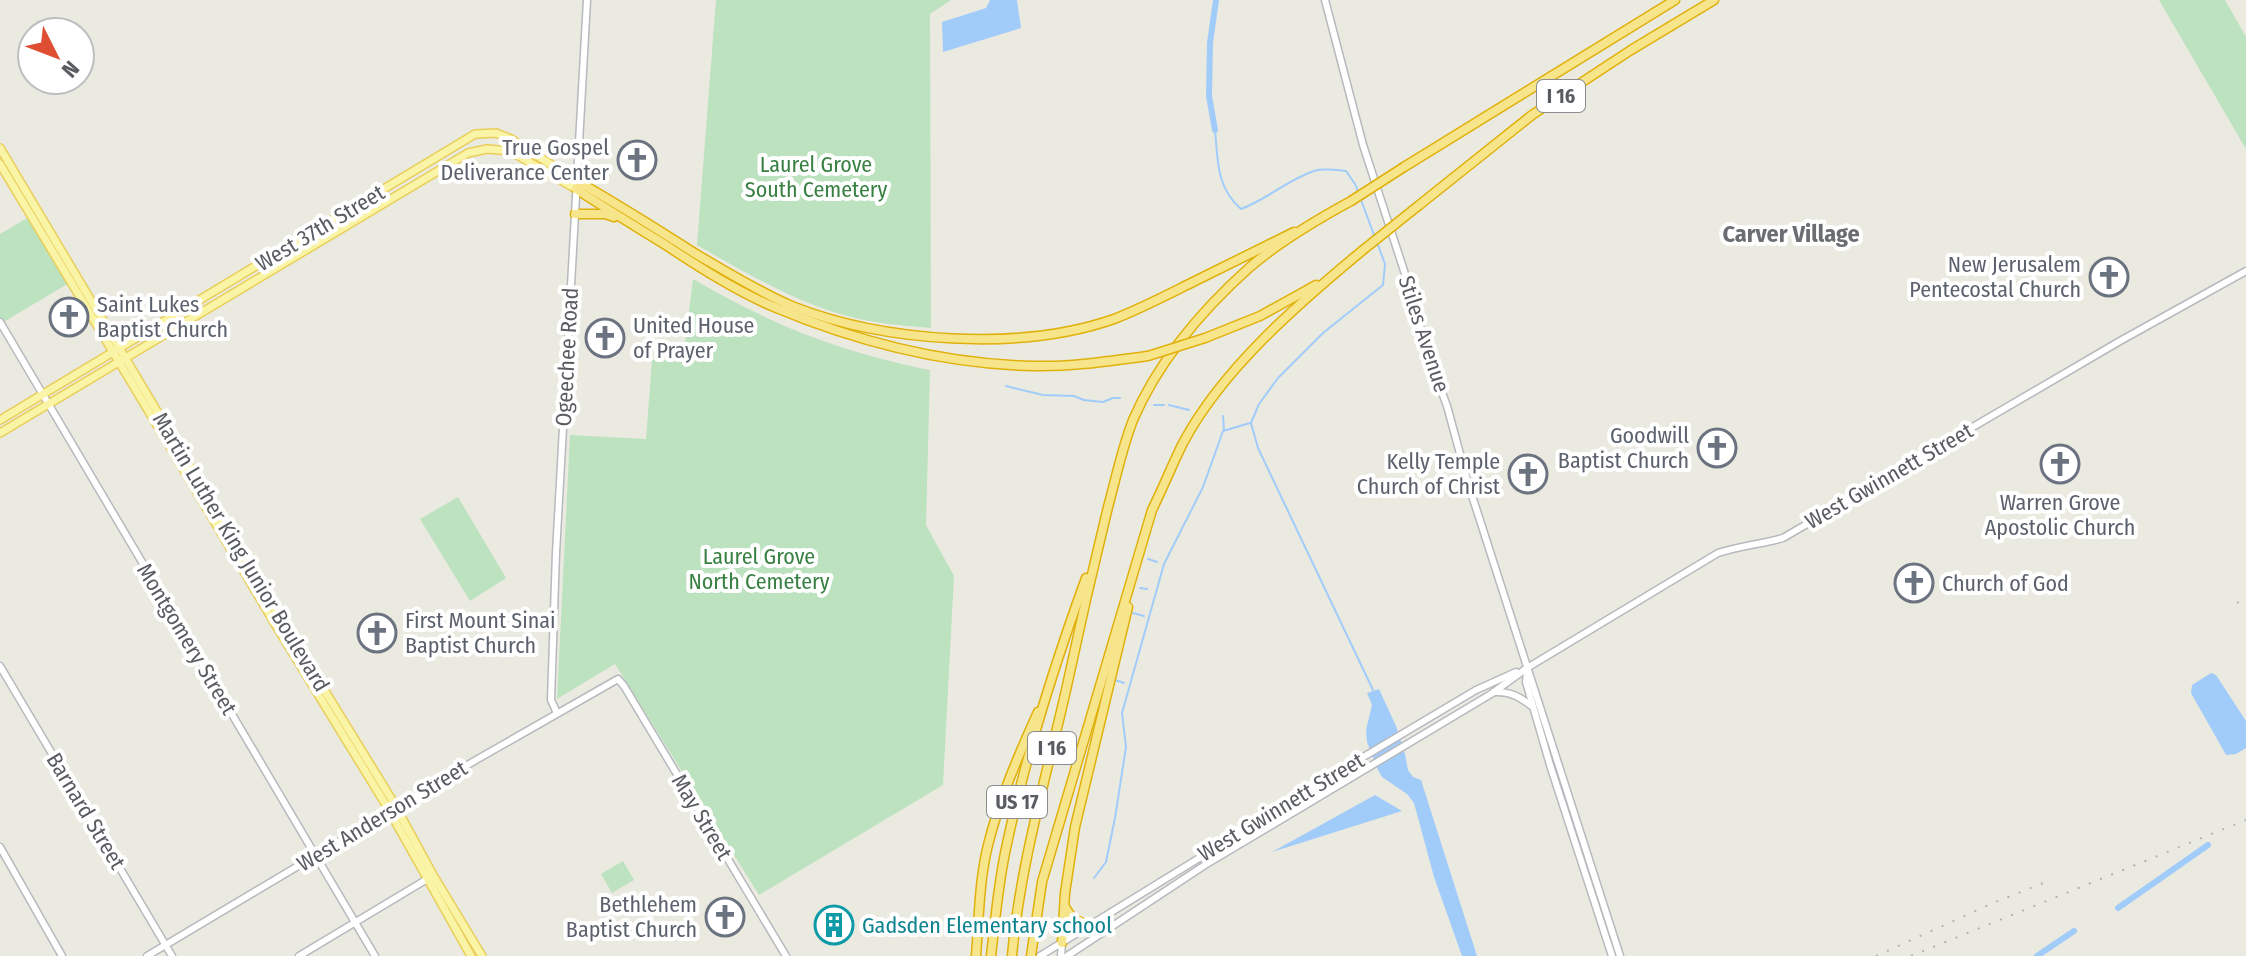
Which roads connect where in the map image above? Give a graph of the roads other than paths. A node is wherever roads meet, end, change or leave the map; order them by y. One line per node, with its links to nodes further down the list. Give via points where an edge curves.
1 (587, 0): 7 (main road, Ogeechee Road)
2 (1325, 0): 23 (main road, Stiles Avenue, via 1363,145)
3 (1675, 0): 9 (highway, I 16, bridge)
4 (1714, 0): 12 (highway, I 16, bridge, via 1532,115)
5 (0, 148): 14 (main road, Martin Luther King Junior Boulevard)
6 (0, 164): 14 (main road, Martin Luther King Junior Boulevard)
7 (577, 185): 8 (main road, Ogeechee Road); 9 (highway, via 790,305 838,321 964,338 1049,334 1113,319); 10 (highway); 14 (main road, West 37th Street, via 511,139 475,134); 15 (main road, West 37th Street, via 510,151 468,153)
8 (575, 214): 10 (highway); 28 (main road, Ogeechee Road, via 552,657 551,700)
9 (1319, 219): 20 (highway, I 16, via 1252,266 1178,344 1133,420)
10 (626, 220): 12 (highway, bridge, via 773,307 917,353 977,362 1034,366 1148,356 1260,316)
11 (2246, 271): 23 (main road, West Gwinnett Street, via 1783,538 1718,553)
12 (1331, 277): 21 (highway, I 16, via 1248,356 1205,409 1152,510)
13 (0, 322): 16 (main road, Montgomery Street)
14 (115, 350): 15 (main road, Martin Luther King Junior Boulevard); 16 (main road, West 37th Street)
15 (122, 361): 17 (main road, West 37th Street); 29 (main road, Martin Luther King Junior Boulevard)
16 (42, 395): 17 (main road, Montgomery Street); 18 (main road, West 37th Street)
17 (48, 404): 19 (main road, West 37th Street); 31 (main road, Montgomery Street)
18 (0, 420)
19 (0, 433)
20 (1098, 546): 25 (highway, US 17); 38 (highway, I 16, via 1025,862)
21 (1131, 581): 33 (highway, via 1075,827); 49 (highway, I 16, via 1042,882)
22 (0, 666): 37 (main road, Barnard Street)
23 (1527, 668): 26 (main road, West Gwinnett Street); 27 (main road, Stiles Avenue); 35 (main road, West Gwinnett Street, via 1490,682); 53 (main road, Stiles Avenue)
24 (618, 679): 28 (main road, West Anderson Street); 46 (main road, May Street)
25 (1052, 682): 47 (highway, via 988,846); 48 (highway, US 17, via 1011,829)
26 (1494, 692): 27 (main road, via 1519,696); 51 (main road, West Gwinnett Street)
27 (1533, 707): 52 (main road, Stiles Avenue)
28 (557, 713): 29 (main road, West Anderson Street)
29 (392, 810): 31 (main road, West Anderson Street); 32 (main road, Martin Luther King Junior Boulevard)
30 (0, 847): 39 (main road)
31 (315, 856): 34 (main road, Montgomery Street); 37 (main road, West Anderson Street)
32 (430, 877): 34 (main road); 44 (main road, Martin Luther King Junior Boulevard); 45 (main road, Martin Luther King Junior Boulevard)
33 (1064, 906): 35 (highway, via 1072,918); 36 (highway)
34 (356, 922): 42 (main road); 43 (main road, Montgomery Street)
35 (1088, 926): 36 (main road, West Gwinnett Street)
36 (1062, 943): 50 (main road, West Gwinnett Street); 51 (main road)
37 (165, 945): 40 (main road, West Anderson Street); 41 (main road, Barnard Street)
38 (1012, 953)
39 (62, 956)
40 (147, 956)
41 (172, 956)
42 (299, 956)
43 (375, 956)
44 (471, 956)
45 (482, 956)
46 (786, 956)
47 (976, 956)
48 (991, 956)
49 (1031, 956)
50 (1040, 956)
51 (1064, 956)
52 (1612, 956)
53 (1620, 956)

